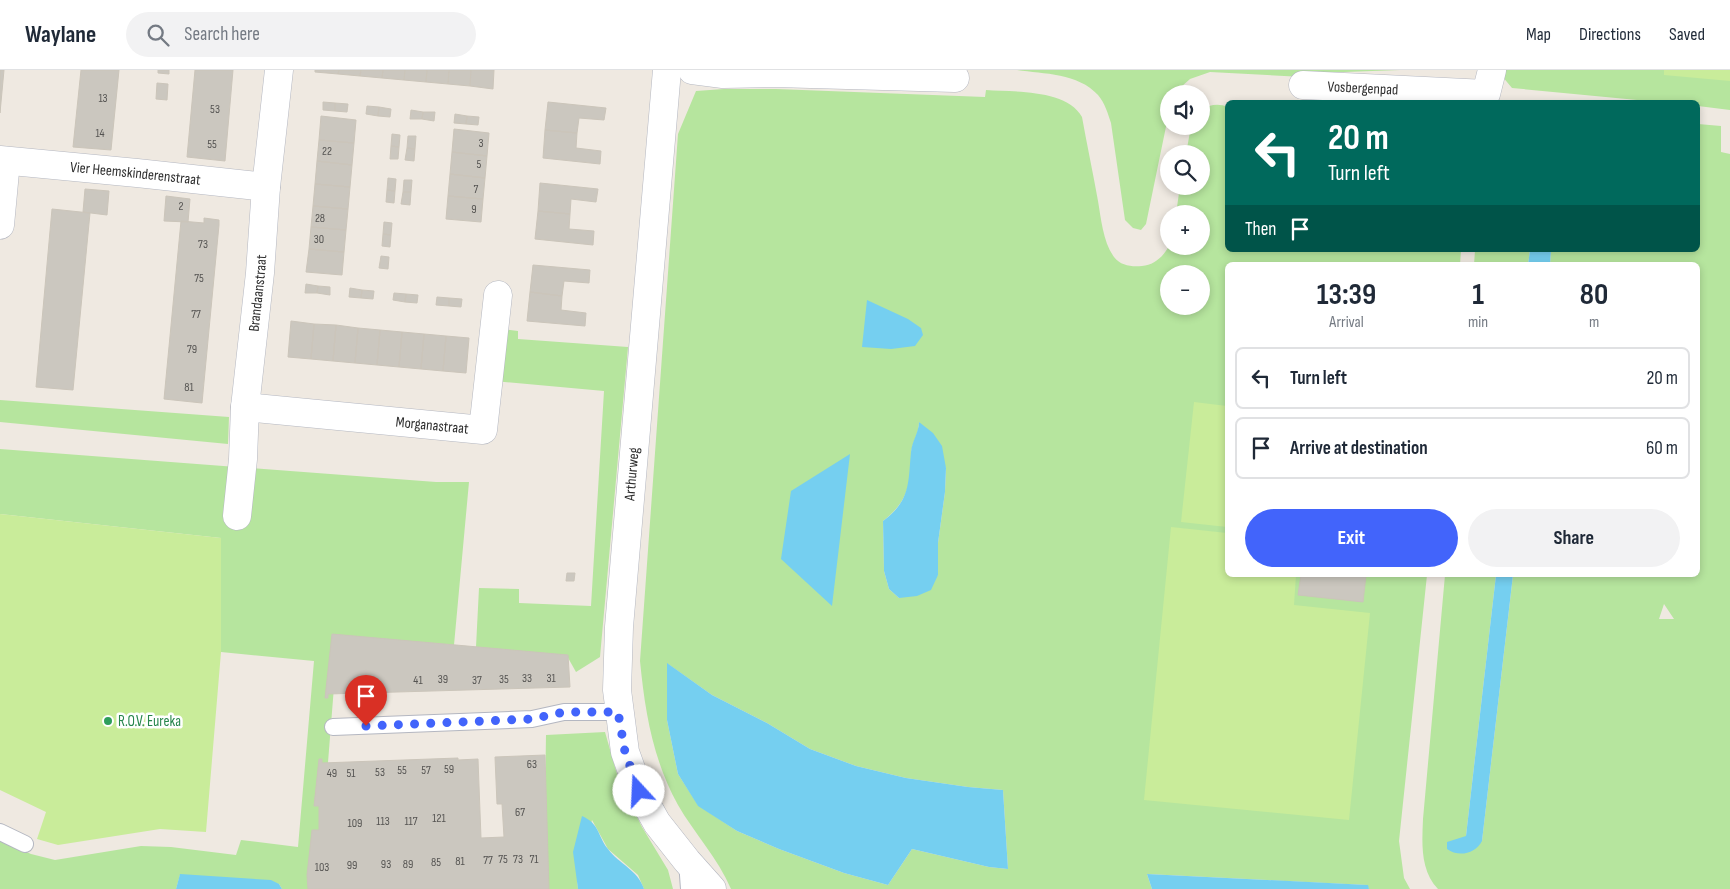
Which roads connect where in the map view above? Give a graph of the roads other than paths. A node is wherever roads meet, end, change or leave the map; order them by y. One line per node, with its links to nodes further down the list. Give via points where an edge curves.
1 (278, 70): 8 (street, Brandaanstraat)
2 (667, 70): 13 (street, Arthurweg, via 620,627)
3 (692, 70): 5 (street, via 723,74)
4 (1492, 70): 6 (street, Vosbergenpad, via 1486,94)
5 (961, 74)
6 (1303, 85)
7 (3, 161): 8 (street, Vier Heemskinderenstraat); 9 (street, Vier Heemskinderenstraat)
8 (266, 187): 11 (street, Brandaanstraat)
9 (0, 225)
10 (498, 295): 11 (street, Morganastraat, via 483,430)
11 (246, 407): 12 (street, Brandaanstraat)
12 (237, 516)
13 (618, 712): 14 (lane, via 564,712 532,719); 17 (street, Arthurweg, via 625,752 639,791)
14 (333, 727)
15 (0, 832): 16 (lane)
16 (25, 844)
17 (687, 861): 18 (lane); 19 (street, Arthurweg)
18 (688, 889)
19 (712, 889)

